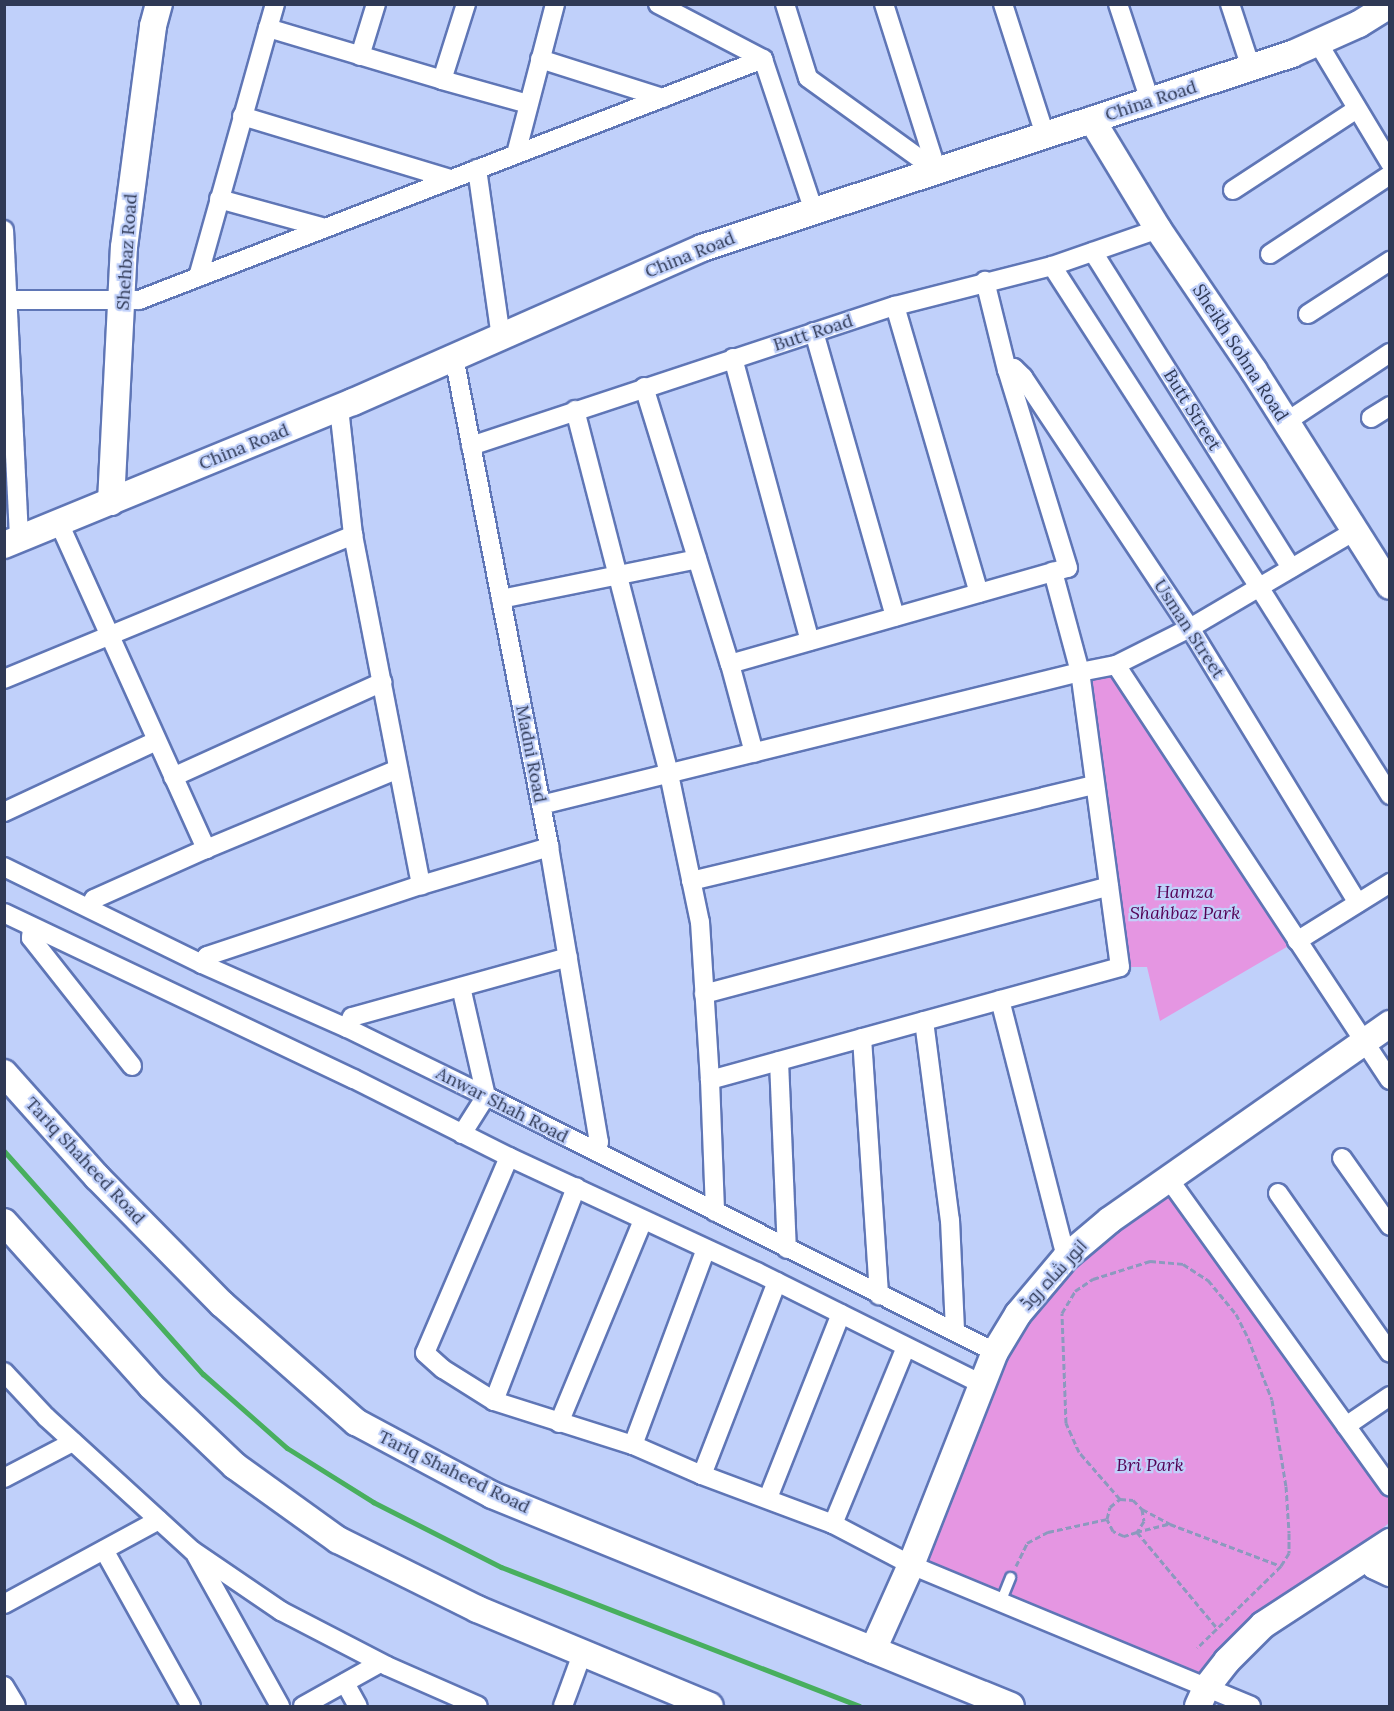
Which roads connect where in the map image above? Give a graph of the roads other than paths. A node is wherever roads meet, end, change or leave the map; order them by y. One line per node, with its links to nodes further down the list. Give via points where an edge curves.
1 (159, 4): 47 (main road, Shehbaz Road, via 124,248)
2 (275, 4): 13 (street)
3 (376, 4): 15 (street)
4 (466, 4): 19 (street)
5 (555, 4): 16 (street)
6 (785, 4): 31 (street, via 808,78)
7 (884, 4): 31 (street)
8 (1003, 4): 27 (street)
9 (1118, 4): 21 (street)
10 (1230, 4): 18 (street)
11 (1389, 5): 14 (main road, China Road)
12 (666, 6): 17 (street)
13 (268, 27): 15 (street); 24 (street)
14 (1318, 43): 18 (main road, China Road); 23 (street)
15 (360, 56): 19 (street)
16 (540, 59): 20 (street); 22 (street)
17 (762, 60): 20 (street); 36 (street)
18 (1251, 68): 21 (main road, China Road)
19 (442, 80): 22 (street)
20 (663, 98): 28 (street)
21 (1150, 101): 25 (main road, China Road)
22 (528, 104): 28 (street)
23 (1357, 109): 26 (street); 34 (street)
24 (242, 116): 33 (street); 35 (street)
25 (1092, 120): 27 (main road, China Road); 38 (main road, Sheikh Sohna Road)
26 (1382, 133): 29 (street)
27 (1045, 135): 31 (main road, China Road)
28 (516, 154): 30 (street)
29 (1389, 163)
30 (477, 169): 33 (street); 51 (street)
31 (937, 171): 36 (main road, China Road)
32 (1389, 175): 41 (street)
33 (451, 179): 37 (street)
34 (1233, 190)
35 (219, 199): 37 (street); 44 (street)
36 (814, 211): 51 (main road, China Road, via 702,248)
37 (325, 228): 44 (street)
38 (1158, 229): 40 (street, Butt Road); 61 (main road, Sheikh Sohna Road)
39 (4, 230): 46 (street)
40 (1093, 252): 43 (street, Butt Road); 69 (street, Butt Street)
41 (1270, 254)
42 (1389, 261): 49 (street)
43 (1052, 266): 45 (street, Butt Road); 73 (street)
44 (198, 277): 47 (street, via 139,300)
45 (985, 281): 48 (street, Butt Road); 55 (street)
46 (5, 299): 47 (street); 67 (street)
47 (123, 300): 63 (main road, Shehbaz Road)
48 (895, 306): 50 (street, Butt Road); 74 (street)
49 (1308, 314)
50 (814, 332): 54 (street, Butt Road); 76 (street)
51 (501, 337): 53 (main road, China Road)
52 (1389, 353): 61 (street)
53 (454, 357): 58 (main road, China Road); 62 (street, Madni Road)
54 (733, 358): 56 (street, Butt Road); 79 (street)
55 (1007, 370): 70 (street, via 1068,568); 77 (street, Usman Street, via 1014,368 1023,377)
56 (644, 387): 59 (street, Butt Road); 68 (street)
57 (1389, 406): 60 (street)
58 (339, 408): 63 (main road, China Road); 66 (street)
59 (575, 410): 62 (street, Butt Road); 71 (street)
60 (1371, 418)
61 (1286, 423): 65 (main road, Sheikh Sohna Road)
62 (471, 446): 75 (street, Madni Road)
63 (111, 502): 64 (main road, China Road)
64 (59, 523): 67 (main road, China Road); 78 (street)
65 (1354, 531): 69 (street); 72 (main road, Sheikh Sohna Road)
66 (353, 535): 78 (street); 84 (street)
67 (12, 542)
68 (697, 559): 71 (street); 80 (street)
69 (1291, 568): 73 (street)
70 (1053, 572): 74 (street); 82 (street)
71 (618, 575): 75 (street); 88 (street)
72 (1389, 586)
73 (1260, 587): 77 (street); 91 (street)
74 (979, 593): 76 (street)
75 (501, 599): 92 (street, Madni Road)
76 (895, 617): 79 (street)
77 (1190, 628): 81 (street); 101 (street, Usman Street)
78 (108, 636): 83 (street); 85 (street)
79 (810, 641): 80 (street)
80 (730, 664): 86 (street)
81 (1116, 665): 82 (street); 105 (street)
82 (1080, 672): 86 (street); 90 (street)
83 (4, 680)
84 (382, 682): 87 (street); 89 (street)
85 (156, 741): 89 (street); 93 (street)
86 (754, 753): 88 (street)
87 (398, 769): 95 (street); 99 (street)
88 (669, 774): 92 (street); 97 (street)
89 (173, 777): 95 (street)
90 (1095, 785): 97 (street); 100 (street)
91 (1389, 795)
92 (541, 805): 94 (street, Madni Road)
93 (4, 812)
94 (549, 847): 99 (street); 106 (street, Madni Road)
95 (206, 849): 102 (street, via 94,899)
96 (4, 867): 102 (street, Anwar Shah Road)
97 (691, 881): 109 (street, via 700,922)
98 (1389, 883): 101 (street)
99 (421, 885): 107 (street, via 207,956)
100 (1109, 886): 109 (street); 110 (street, via 1120,967)
101 (1358, 903): 105 (street)
102 (89, 908): 107 (street, Anwar Shah Road)
103 (4, 913): 104 (street)
104 (32, 927): 117 (street, via 31,938); 122 (street)
105 (1297, 941): 115 (street)
106 (568, 957): 108 (street); 123 (street, Madni Road, via 598,1142)
107 (202, 964): 113 (street, Anwar Shah Road)
108 (460, 987): 113 (street, via 352,1017); 121 (street)
109 (704, 994): 119 (street)
110 (1000, 1000): 111 (street); 135 (street)
111 (924, 1021): 114 (street); 139 (street, via 950,1220)
112 (1389, 1024): 115 (main road, انور شاہ روڈ)
113 (347, 1029): 121 (street, Anwar Shah Road)
114 (862, 1038): 116 (street); 137 (street)
115 (1364, 1042): 120 (street); 126 (main road, انور شاہ روڈ)
116 (779, 1061): 119 (street); 134 (street)
117 (132, 1066)
118 (4, 1073): 166 (main road, Tariq Shaheed Road, via 97,1177 222,1304 356,1422 492,1495)
119 (710, 1080): 129 (street)
120 (1389, 1080)
121 (486, 1096): 122 (street); 123 (street, Anwar Shah Road)
122 (462, 1134): 124 (street)
123 (596, 1152): 129 (street, Anwar Shah Road)
124 (508, 1157): 127 (street); 146 (street, via 425,1353)
125 (1342, 1158): 130 (street)
126 (1168, 1178): 135 (main road, انور شاہ روڈ); 148 (street)
127 (576, 1187): 131 (street); 146 (street)
128 (1278, 1193): 142 (street)
129 (715, 1212): 134 (street, Anwar Shah Road)
130 (1386, 1214)
131 (643, 1220): 133 (street); 147 (street)
132 (4, 1222): 167 (main road, via 151,1386 235,1466 338,1540 477,1609)
133 (706, 1249): 136 (street); 150 (street)
134 (787, 1249): 137 (street, Anwar Shah Road)
135 (1066, 1257): 141 (main road, انور شاہ روڈ, via 1018,1314)
136 (777, 1282): 138 (street); 151 (street)
137 (879, 1295): 139 (street, Anwar Shah Road)
138 (841, 1314): 140 (street); 154 (street)
139 (955, 1330): 141 (street, Anwar Shah Road)
140 (906, 1347): 144 (street); 156 (street)
141 (995, 1352): 144 (main road, انور شاہ روڈ)
142 (1389, 1353)
143 (4, 1372): 149 (street)
144 (984, 1385): 161 (main road, انور شاہ روڈ)
145 (1389, 1396): 148 (street)
146 (494, 1401): 147 (street)
147 (559, 1423): 150 (street)
148 (1346, 1426): 153 (street)
149 (73, 1442): 152 (street); 155 (street)
150 (633, 1445): 151 (street)
151 (702, 1475): 154 (street)
152 (4, 1478)
153 (1389, 1487)
154 (768, 1498): 156 (street)
155 (159, 1520): 158 (street); 159 (street)
156 (833, 1524): 161 (street)
157 (1389, 1542): 160 (main road)
158 (104, 1550): 165 (street); 174 (street)
159 (194, 1551): 168 (street, via 281,1611); 175 (street)
160 (1368, 1557): 162 (main road); 172 (main road, via 1263,1625 1227,1661)
161 (911, 1565): 164 (street); 166 (main road, انور شاہ روڈ)
162 (1389, 1573)
163 (1010, 1577): 164 (lane)
164 (1000, 1602): 172 (street)
165 (4, 1604)
166 (873, 1650): 182 (main road, Tariq Shaheed Road)
167 (582, 1654): 180 (street); 181 (main road)
168 (380, 1663): 169 (street); 171 (street)
169 (345, 1683): 176 (street); 177 (street)
170 (4, 1686): 173 (street)
171 (433, 1687): 178 (street); 179 (street)
172 (1202, 1697): 183 (street)
173 (16, 1707)
174 (191, 1707)
175 (280, 1707)
176 (303, 1707)
177 (358, 1707)
178 (444, 1707)
179 (477, 1707)
180 (563, 1707)
181 (710, 1707)
182 (1011, 1707)
183 (1251, 1707)

